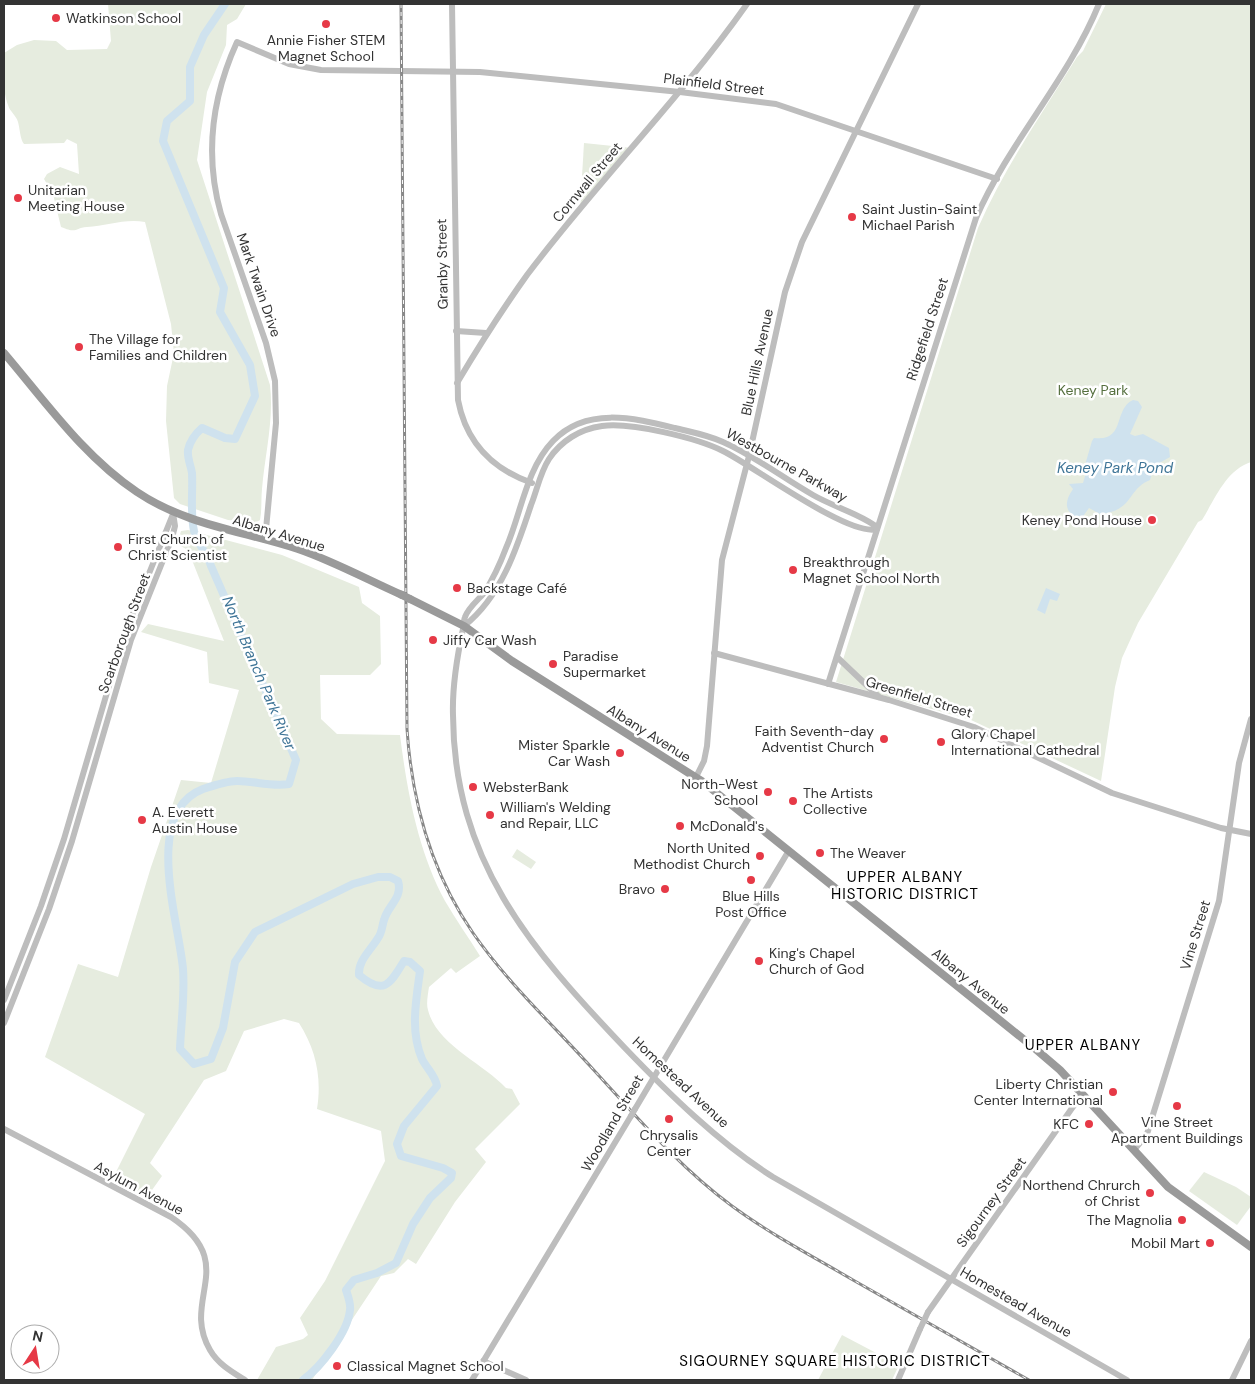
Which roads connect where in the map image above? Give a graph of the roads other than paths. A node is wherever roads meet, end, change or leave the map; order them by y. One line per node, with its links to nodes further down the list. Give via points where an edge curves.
1 (452, 4): 6 (main road, Granby Street)
2 (747, 4): 7 (main road, Cornwall Street)
3 (918, 4): 8 (main road, Blue Hills Avenue)
4 (1099, 4): 9 (main road, Ridgefield Street, via 1078,47)
5 (237, 42): 6 (main road, Plainfield Street, via 305,68 331,71); 24 (main road, Mark Twain Drive, via 214,107 212,168 221,214 266,342 275,381 276,423)
6 (453, 70): 7 (main road, Plainfield Street); 10 (main road, Granby Street)
7 (680, 92): 8 (main road, Plainfield Street, via 776,104); 11 (main road, Cornwall Street, via 534,267)
8 (856, 131): 9 (main road, Plainfield Street); 18 (main road, Blue Hills Avenue, via 802,242 791,272)
9 (997, 179): 23 (main road, Ridgefield Street, via 980,207 972,229)
10 (456, 331): 11 (main road); 13 (main road, Granby Street)
11 (486, 333): 13 (main road, Cornwall Street)
12 (4, 353): 22 (highway, Albany Avenue, via 104,466 137,492)
13 (456, 384): 20 (main road, Granby Street, via 461,416 472,441 501,468)
14 (599, 418): 15 (main road); 16 (main road, Westbourne Parkway, via 619,416); 20 (main road, Westbourne Parkway, via 570,427 557,437 537,463)
15 (600, 426): 17 (main road, Westbourne Parkway, via 621,425); 21 (main road, Westbourne Parkway, via 580,432 562,444 544,467)
16 (671, 427): 17 (main road); 18 (main road, Westbourne Parkway, via 721,440)
17 (670, 435): 19 (main road, Westbourne Parkway, via 713,447)
18 (749, 456): 19 (main road, Blue Hills Avenue); 23 (main road, Westbourne Parkway, via 826,503 872,523)
19 (747, 465): 23 (main road, Westbourne Parkway, via 838,519 867,530); 30 (main road, Blue Hills Avenue, via 722,560)
20 (530, 482): 21 (main road, Granby Street); 25 (main road, Westbourne Parkway)
21 (538, 485): 26 (main road, Westbourne Parkway)
22 (173, 513): 24 (highway, Albany Avenue); 28 (main road, Scarborough Street); 29 (main road, Scarborough Street, via 175,526 171,542)
23 (877, 529): 31 (main road, Ridgefield Street)
24 (265, 540): 27 (highway, Albany Avenue, bridge, via 312,554)
25 (505, 552): 26 (main road); 27 (main road, Westbourne Parkway, via 487,588 466,614)
26 (512, 556): 27 (main road, Westbourne Parkway, via 490,598)
27 (464, 626): 39 (highway, Albany Avenue, via 512,662); 51 (main road, Homestead Avenue, via 454,674 453,736 462,796 484,860 521,927 546,962)
28 (123, 638): 29 (main road); 33 (main road, Scarborough Street)
29 (131, 640): 34 (main road, Scarborough Street)
30 (714, 653): 32 (main road, Greenfield Street); 39 (main road, Blue Hills Avenue, via 706,754)
31 (837, 657): 32 (main road, Ridgefield Street); 35 (main road)
32 (828, 684): 35 (main road, Greenfield Street)
33 (107, 686): 34 (main road); 37 (main road, Scarborough Street)
34 (115, 690): 38 (main road, Scarborough Street)
35 (879, 698): 40 (main road, Greenfield Street, via 974,727 1112,793)
36 (1251, 719): 40 (main road, Vine Street, via 1239,763)
37 (86, 764): 38 (main road); 42 (main road, Scarborough Street)
38 (94, 766): 43 (main road, Scarborough Street)
39 (696, 777): 44 (highway, Albany Avenue)
40 (1229, 830): 41 (main road, Greenfield Street); 54 (main road, Vine Street, via 1218,906 1147,1134)
41 (1251, 834)
42 (64, 839): 43 (main road); 45 (main road, Scarborough Street)
43 (72, 841): 46 (main road, Scarborough Street)
44 (788, 852): 51 (main road, Woodland Street); 52 (highway, Albany Avenue, via 1032,1046)
45 (41, 906): 46 (main road); 47 (main road, Scarborough Street)
46 (49, 909): 48 (main road, Scarborough Street)
47 (10, 986): 48 (main road); 49 (main road, Scarborough Street)
48 (18, 990): 50 (main road, Scarborough Street)
49 (4, 1000)
50 (4, 1023)
51 (654, 1078): 56 (main road, Homestead Avenue, via 753,1164); 58 (main road, Woodland Street)
52 (1082, 1094): 54 (highway, Albany Avenue); 56 (main road, Sigourney Street)
53 (4, 1129): 59 (main road, Asylum Avenue, via 187,1228 202,1249 206,1267 206,1291 201,1314 206,1339 217,1359)
54 (1134, 1150): 55 (highway, Albany Avenue, via 1178,1196)
55 (1251, 1248)
56 (951, 1279): 62 (main road, Sigourney Street, bridge, via 928,1312); 63 (main road, Homestead Avenue)
57 (1251, 1341): 64 (main road)
58 (483, 1361): 60 (main road, Woodland Street); 61 (main road)
59 (245, 1380)
60 (472, 1380)
61 (526, 1380)
62 (898, 1380)
63 (1127, 1380)
64 (1232, 1380)

